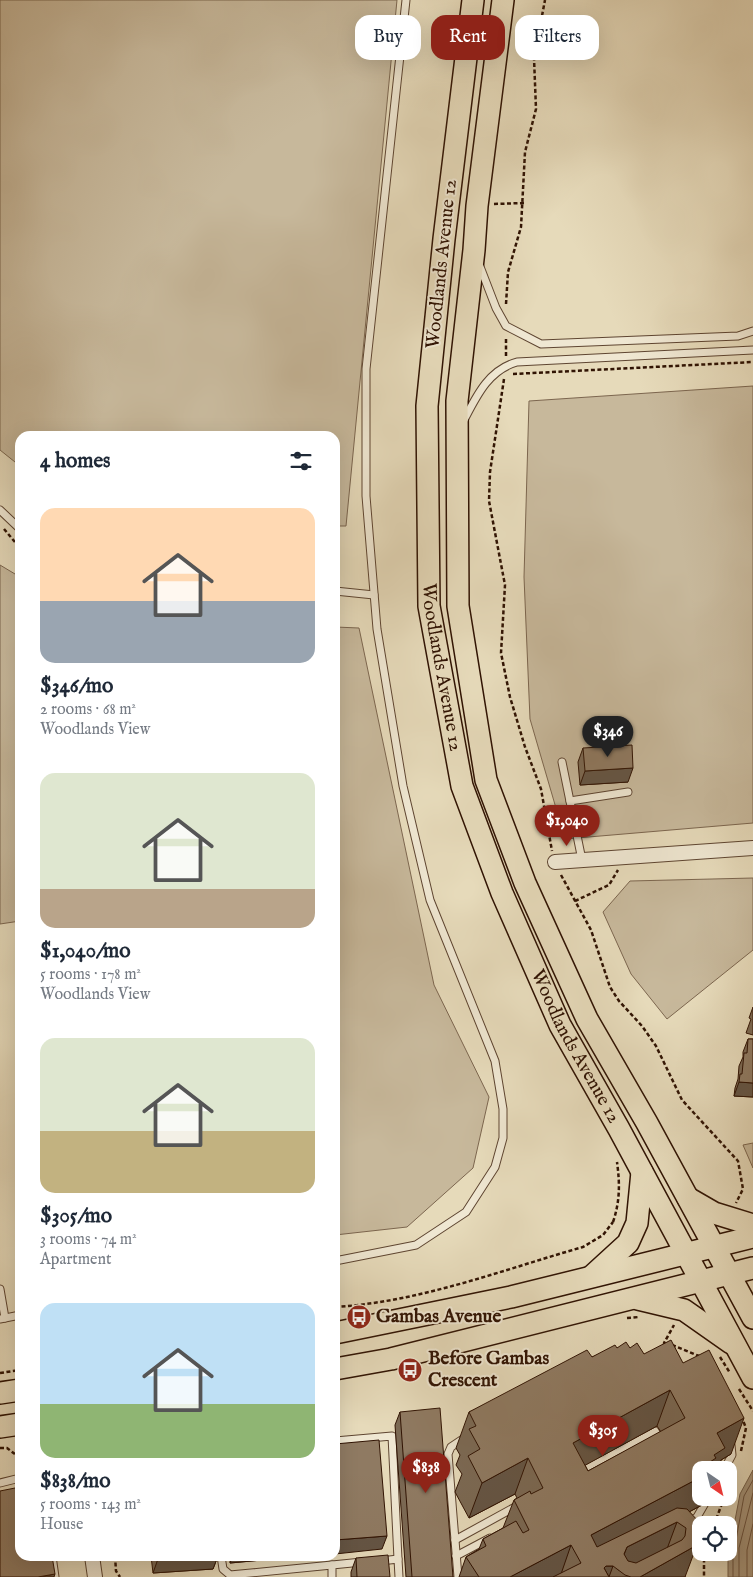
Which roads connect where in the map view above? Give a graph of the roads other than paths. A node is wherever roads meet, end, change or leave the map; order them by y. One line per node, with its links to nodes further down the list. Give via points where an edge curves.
1 (406, 0): 13 (lane, via 366,369 366,496)
2 (473, 0): 5 (main road, Woodlands Avenue 12)
3 (503, 0): 4 (main road, Woodlands Avenue 12)
4 (477, 206): 5 (main road); 6 (main road, Woodlands Avenue 12)
5 (444, 231): 20 (main road, Woodlands Avenue 12, via 427,406 429,606 462,786 502,893 560,1025)
6 (474, 250): 7 (lane, via 506,326 541,344 738,336); 9 (main road, Woodlands Avenue 12, via 457,401)
7 (753, 331)
8 (753, 350): 9 (lane, via 529,360 506,366 482,387)
9 (457, 434): 21 (main road, Woodlands Avenue 12, via 458,606 486,780 525,883 587,1019)
10 (0, 510): 11 (lane)
11 (15, 524)
12 (340, 592): 13 (lane)
13 (374, 595): 26 (lane, via 402,776 423,871 430,900 495,1061 503,1108 503,1138 495,1167 466,1212 416,1245)
14 (562, 762): 16 (lane)
15 (628, 792): 16 (lane)
16 (570, 801): 18 (lane)
17 (753, 848): 18 (street)
18 (582, 860): 19 (street)
19 (555, 862)
20 (642, 1172): 25 (main road, Woodlands Avenue 12); 29 (main road, via 638,1223 634,1232 628,1243)
21 (688, 1198): 22 (main road, via 714,1213); 24 (main road, Woodlands Avenue 12)
22 (753, 1224)
23 (753, 1237): 24 (main road)
24 (714, 1247): 25 (main road); 28 (main road, Woodlands Avenue 12)
25 (686, 1254): 29 (main road); 30 (main road, Woodlands Avenue 12)
26 (340, 1259)
27 (753, 1268): 28 (main road)
28 (728, 1274): 30 (main road); 34 (main road, Woodlands Avenue 12)
29 (591, 1277): 35 (main road)
30 (700, 1281): 32 (main road); 36 (main road, Woodlands Avenue 12)
31 (0, 1289): 33 (lane)
32 (630, 1298): 36 (main road, via 684,1310); 37 (main road, via 391,1359)
33 (3, 1318)
34 (753, 1318)
35 (340, 1332)
36 (725, 1348): 38 (main road, Woodlands Avenue 12)
37 (340, 1368)
38 (742, 1382)
39 (15, 1391): 40 (main road)
40 (0, 1393)
41 (476, 1432): 53 (lane, via 451,1447 448,1454)
42 (729, 1434): 45 (lane, via 732,1455)
43 (340, 1441): 55 (lane, via 392,1436)
44 (655, 1450): 46 (lane, via 663,1445 655,1431)
45 (729, 1461)
46 (568, 1478)
47 (15, 1479): 48 (lane)
48 (0, 1483)
49 (525, 1502): 53 (lane)
50 (703, 1506): 51 (lane, via 696,1517)
51 (682, 1526)
52 (499, 1533): 54 (lane)
53 (455, 1540): 54 (lane)
54 (456, 1556): 64 (lane)
55 (398, 1559): 59 (lane); 63 (lane)
56 (53, 1561): 60 (lane)
57 (93, 1561): 61 (street)
58 (222, 1561): 59 (lane, via 223,1569 230,1574)
59 (332, 1565): 62 (lane)
60 (55, 1577)
61 (95, 1577)
62 (332, 1577)
63 (399, 1577)
64 (458, 1577)

